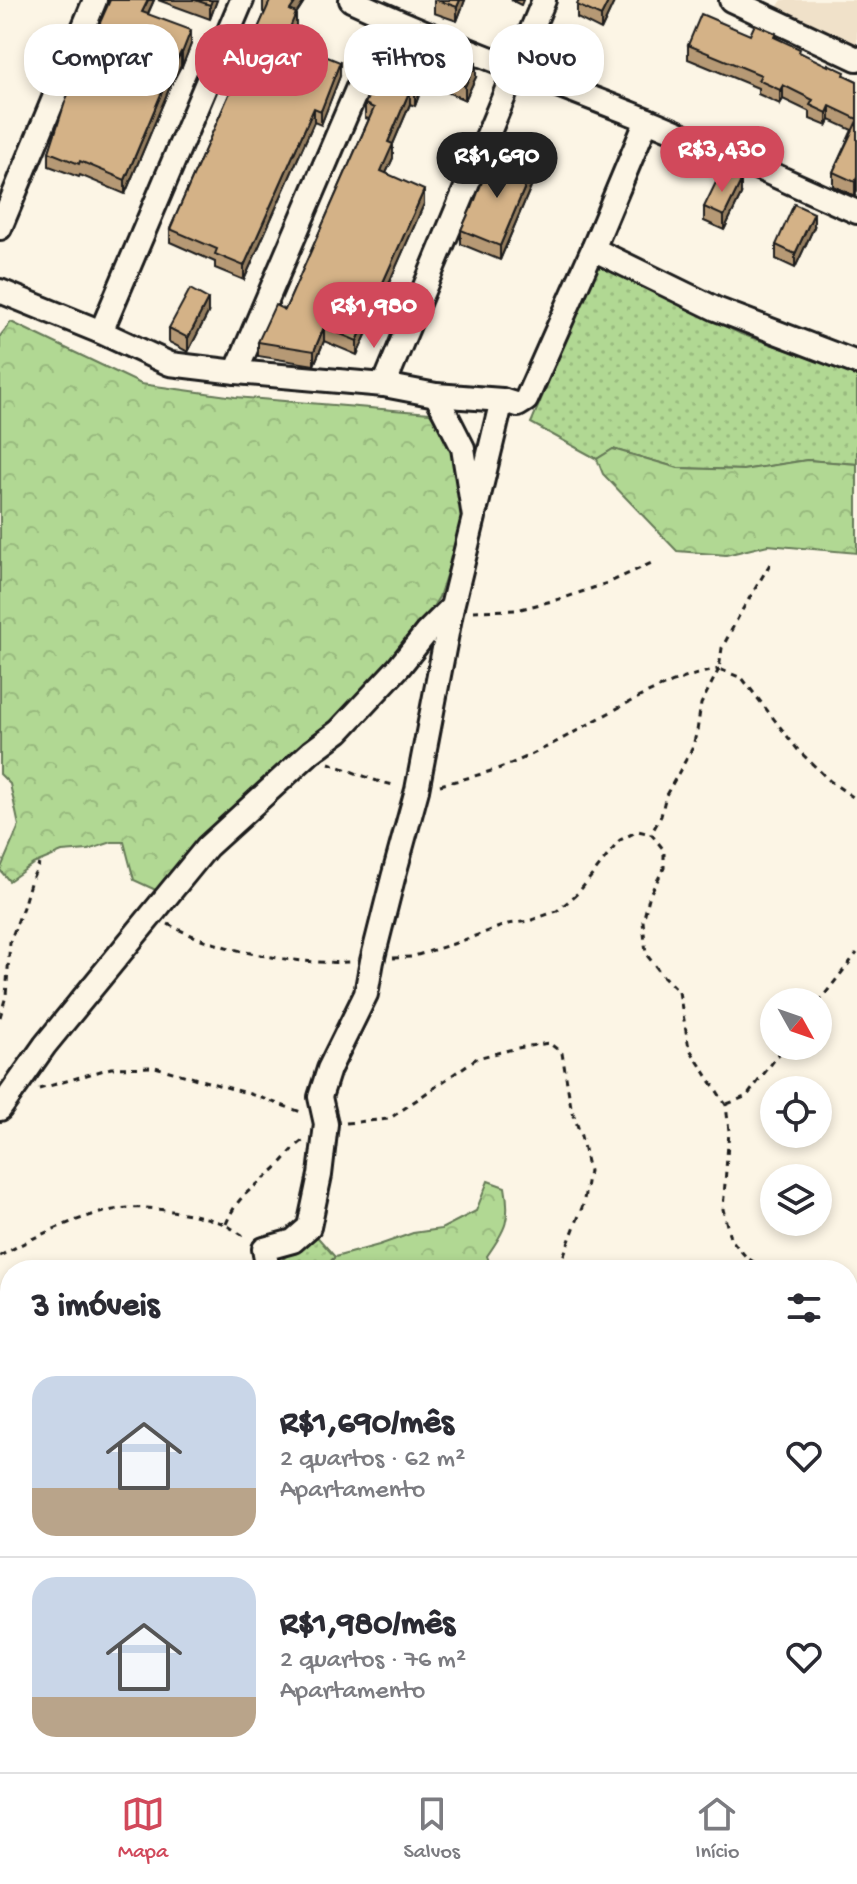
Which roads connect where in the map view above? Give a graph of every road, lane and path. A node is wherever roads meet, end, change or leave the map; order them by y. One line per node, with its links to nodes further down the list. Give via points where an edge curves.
1 (95, 0): 15 (street)
2 (242, 0): 18 (street)
3 (351, 0): 7 (street)
4 (544, 0): 8 (street)
5 (731, 0): 6 (street)
6 (762, 7): 10 (street)
7 (388, 17): 9 (street); 20 (street)
8 (534, 24)
9 (489, 58)
10 (857, 59)
11 (504, 96): 21 (street)
12 (585, 96): 13 (street)
13 (647, 120): 14 (street); 16 (street)
14 (857, 212)
15 (0, 228)
16 (593, 249): 19 (street, via 716,309); 23 (street, via 526,400 518,405)
17 (0, 291): 18 (street)
18 (101, 332): 20 (street, via 170,364)
19 (857, 363)
20 (236, 372): 21 (street)
21 (384, 385): 22 (street)
22 (436, 395): 23 (street); 24 (street, via 463,448)
23 (502, 400): 24 (street)
24 (474, 517): 27 (street)
25 (656, 561): 27 (path, via 567,597 517,610)
26 (770, 564): 28 (path, via 722,648)
27 (452, 607): 29 (street, via 339,731); 30 (street)
28 (719, 669): 30 (path, via 651,692 501,768); 31 (path, via 742,678 798,750); 32 (path, via 701,704 692,749)
29 (311, 752): 30 (path, via 377,781); 34 (street, via 207,847)
30 (417, 790): 36 (street)
31 (857, 800)
32 (651, 834): 36 (path, via 638,831 620,840 557,911 411,957); 41 (path, via 664,850 664,868 643,921 646,954 679,992 689,1048)
33 (39, 864): 38 (path, via 10,942)
34 (153, 912): 36 (path, via 169,926 232,950 291,960); 40 (street)
35 (857, 953): 37 (path)
36 (372, 961): 42 (street, via 366,994 320,1097)
37 (830, 988)
38 (0, 1017)
39 (774, 1060): 41 (path, via 747,1096)
40 (5, 1103): 42 (path, via 111,1068 155,1067 276,1103)
41 (726, 1105): 47 (path, via 723,1209 730,1238)
42 (326, 1124): 43 (path, via 249,1189); 45 (street, via 309,1227); 46 (path, via 389,1119 477,1058 549,1043 562,1053 589,1171 583,1205)
43 (225, 1225): 44 (path, via 157,1208 126,1208 31,1238); 45 (path)
44 (0, 1256)
45 (266, 1259)
46 (562, 1260)
47 (750, 1260)

